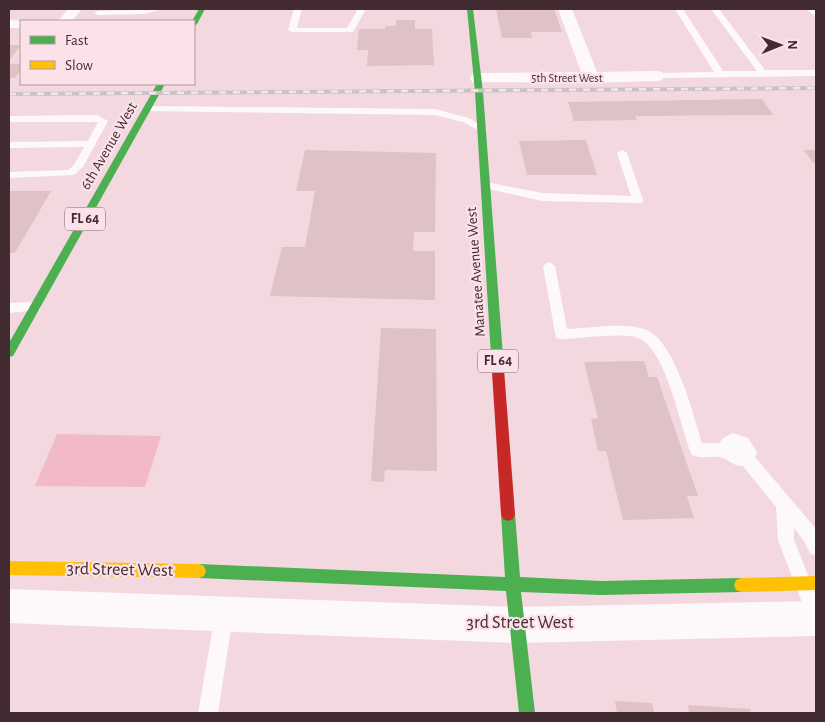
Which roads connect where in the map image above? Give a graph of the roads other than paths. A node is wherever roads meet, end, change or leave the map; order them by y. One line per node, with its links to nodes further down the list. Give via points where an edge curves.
1 (75, 9): 12 (street)
2 (159, 9): 10 (lane)
3 (298, 9): 4 (lane, via 292,30 350,30)
4 (362, 9)
5 (470, 9): 17 (main road, Manatee Avenue West / FL 64)
6 (565, 9): 18 (street)
7 (679, 9): 15 (lane)
8 (715, 9): 13 (lane)
9 (810, 9): 11 (lane)
10 (98, 13)
11 (816, 15)
12 (67, 20)
13 (763, 73): 14 (lane); 15 (lane)
14 (816, 73)
15 (720, 74): 16 (lane)
16 (656, 76): 18 (street, 5th Street West)
17 (478, 78): 18 (street, 5th Street West); 22 (main road, Manatee Avenue West / FL 64)
18 (591, 78)
19 (160, 85): 20 (main road, 6th Avenue West / FL 64)
20 (148, 109): 22 (lane, via 435,112 466,120); 30 (main road, 6th Avenue West / FL 64)
21 (9, 119): 23 (lane, via 100,118 102,124)
22 (482, 129): 27 (main road, Manatee Avenue West / FL 64)
23 (91, 144): 24 (lane); 26 (lane, via 78,167 70,172)
24 (9, 145)
25 (622, 153): 27 (lane, via 638,200 542,198)
26 (9, 175)
27 (486, 185): 37 (main road, Manatee Avenue West / FL 64)
28 (549, 266): 32 (lane, via 561,334 633,333 649,338 662,353 670,370 697,450 727,450 735,458 746,458)
29 (9, 308): 30 (lane)
30 (35, 308): 31 (main road, 6th Avenue West / FL 64)
31 (9, 353)
32 (784, 504): 33 (lane); 36 (lane, via 786,540)
33 (816, 547)
34 (9, 568): 35 (main road, 3rd Street West)
35 (232, 572): 37 (main road, 3rd Street West); 39 (street)
36 (809, 583): 37 (main road, 3rd Street West, via 601,588); 40 (lane)
37 (513, 585): 41 (main road, Manatee Avenue West / FL 64)
38 (9, 606): 39 (street, 3rd Street West)
39 (224, 614): 41 (street, 3rd Street West); 42 (lane)
40 (816, 618): 41 (street, 3rd Street West)
41 (517, 625): 43 (main road, Manatee Avenue West / FL 64)
42 (208, 713)
43 (527, 713)

